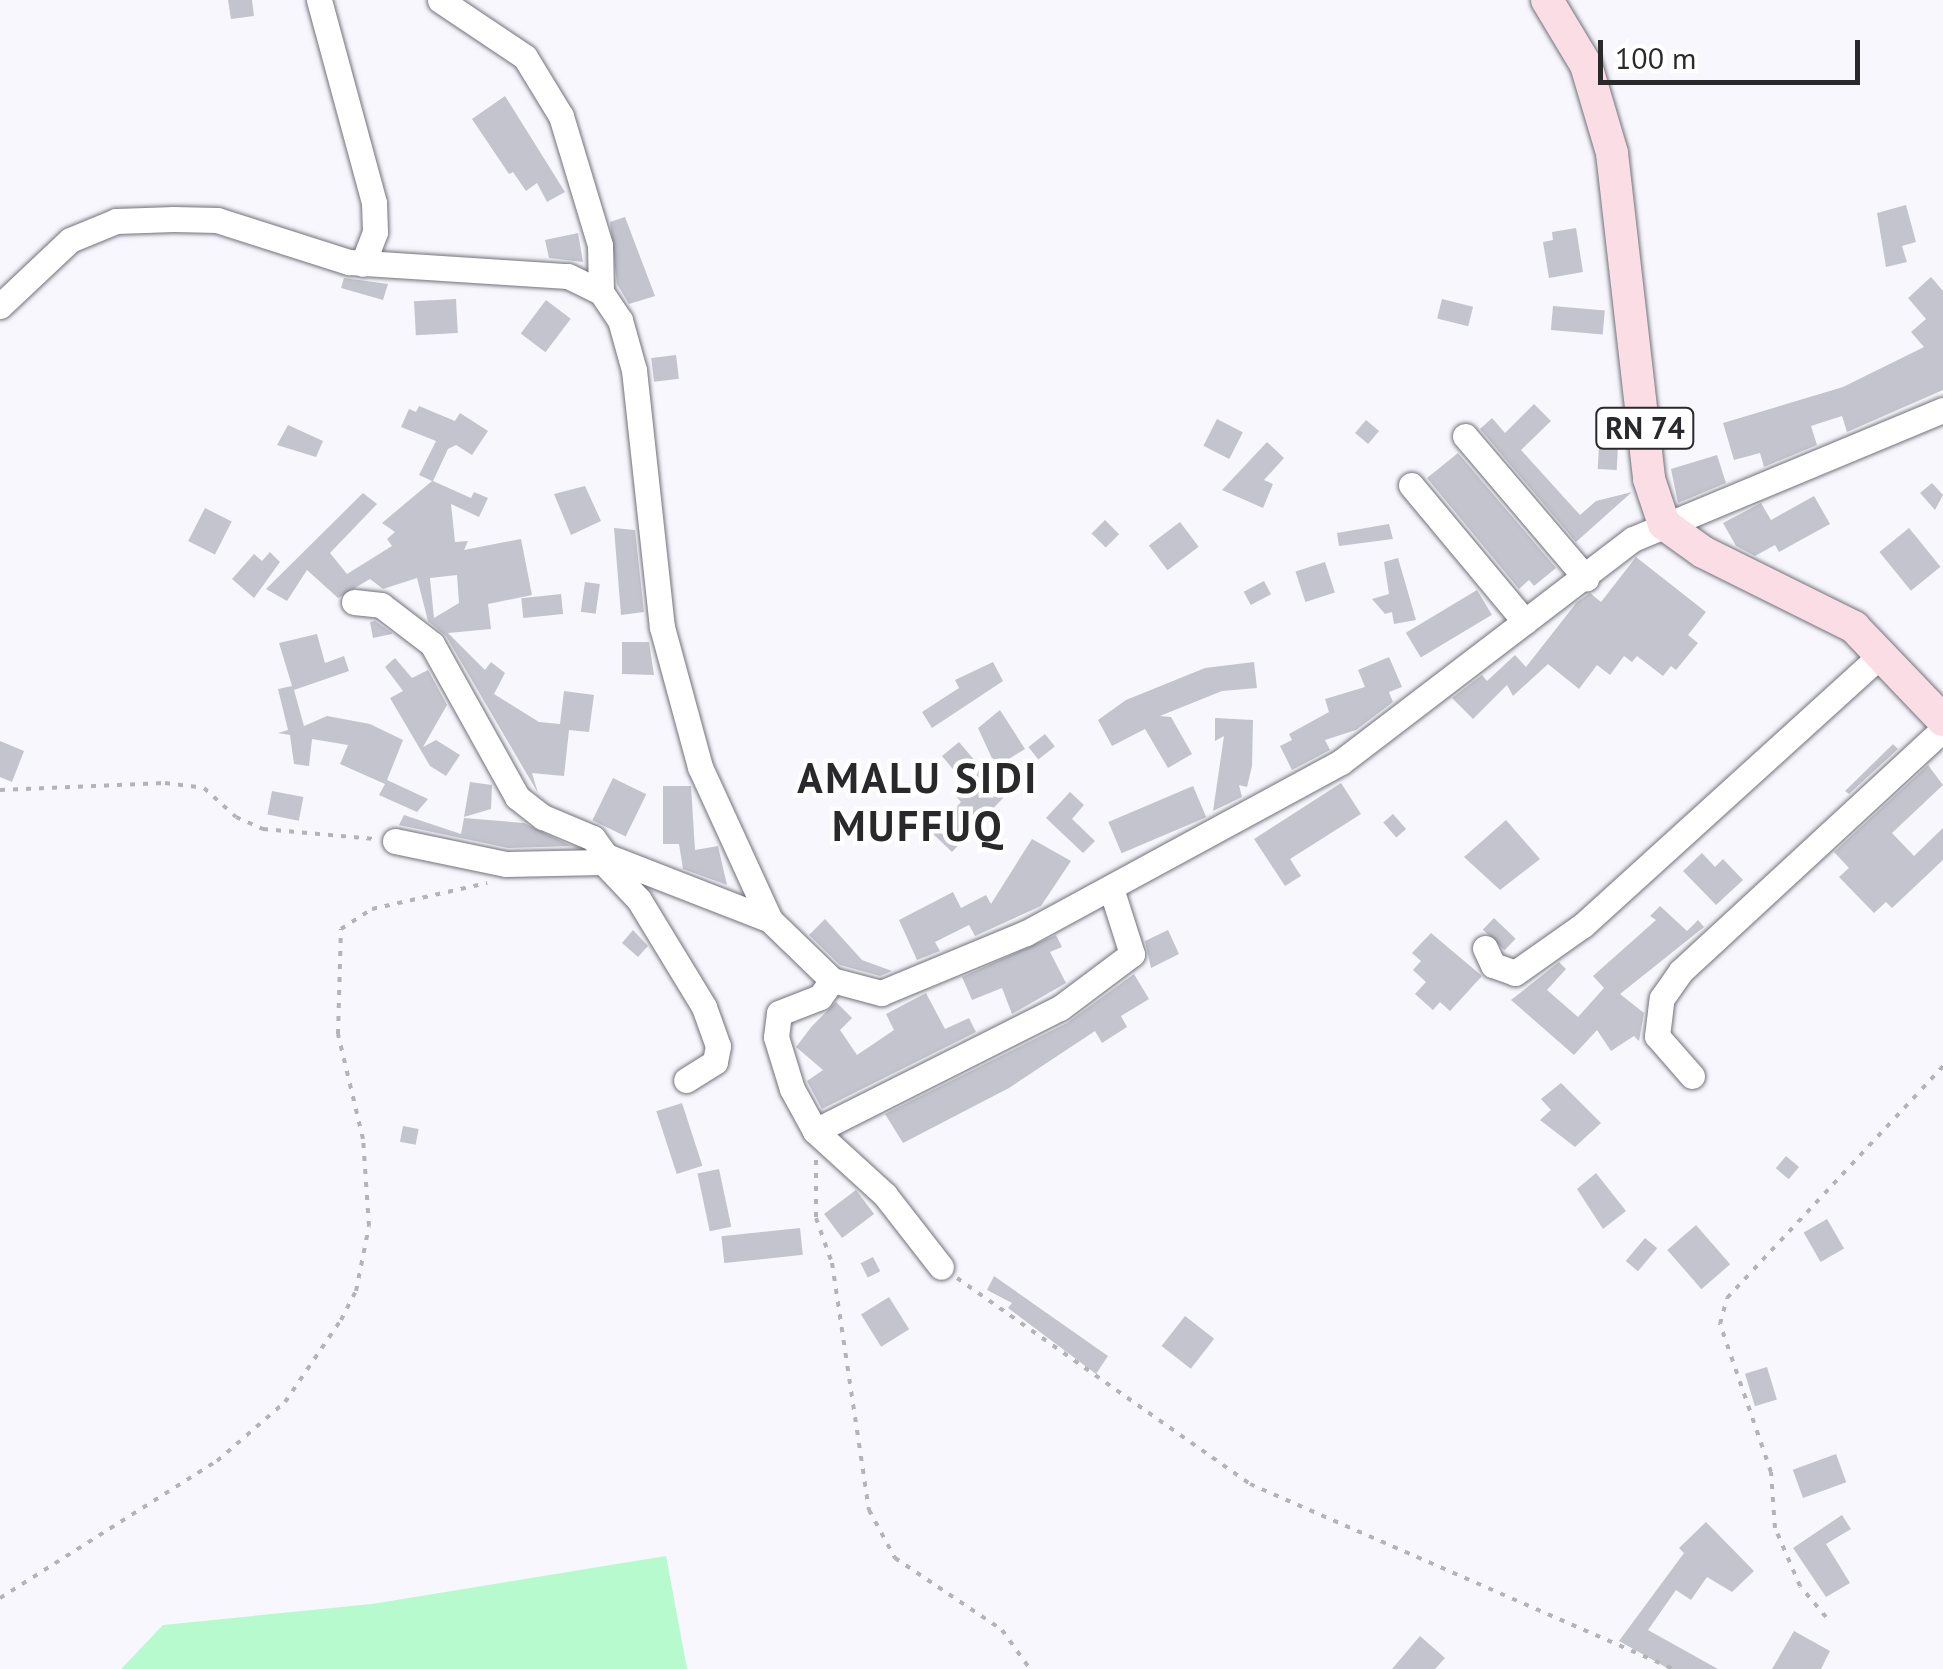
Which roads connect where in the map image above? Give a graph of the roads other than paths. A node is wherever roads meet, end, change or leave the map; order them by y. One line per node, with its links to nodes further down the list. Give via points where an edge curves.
1 (318, 0): 4 (street, via 374,203 375,232)
2 (440, 0): 5 (street, via 525,56 561,116 600,245)
3 (1546, 0): 10 (main road, RN 74, via 1586,65 1612,152 1649,479)
4 (363, 264): 5 (street, via 568,276); 6 (street, via 217,220 116,221 70,240)
5 (601, 292): 20 (street, via 620,320 634,370 662,627 676,684 700,767)
6 (0, 306)
7 (1943, 410): 10 (street)
8 (1466, 436): 11 (street)
9 (1411, 485): 13 (street)
10 (1664, 524): 11 (street); 14 (main road, via 1703,552 1826,609)
11 (1586, 578): 13 (street)
12 (354, 602): 18 (street, via 381,604 432,644 517,797 543,817 594,838)
13 (1526, 622): 19 (street, via 1341,762)
14 (1883, 654): 15 (main road); 21 (street, via 1584,925 1514,973 1493,966)
15 (1943, 720)
16 (1943, 730): 23 (street, via 1681,971 1662,998 1657,1036)
17 (395, 841): 18 (street, via 506,864)
18 (604, 859): 20 (street); 24 (street, via 640,900 704,1006 718,1046 715,1062)
19 (1111, 888): 22 (street, via 904,988 861,992); 25 (street, via 1132,954 1060,1008)
20 (770, 920): 22 (street)
21 (1485, 948)
22 (832, 980): 25 (street, via 820,997 780,1012 776,1037 792,1089)
23 (1692, 1076)
24 (686, 1080)
25 (815, 1131): 26 (street, via 886,1195 917,1244)
26 (941, 1266)

